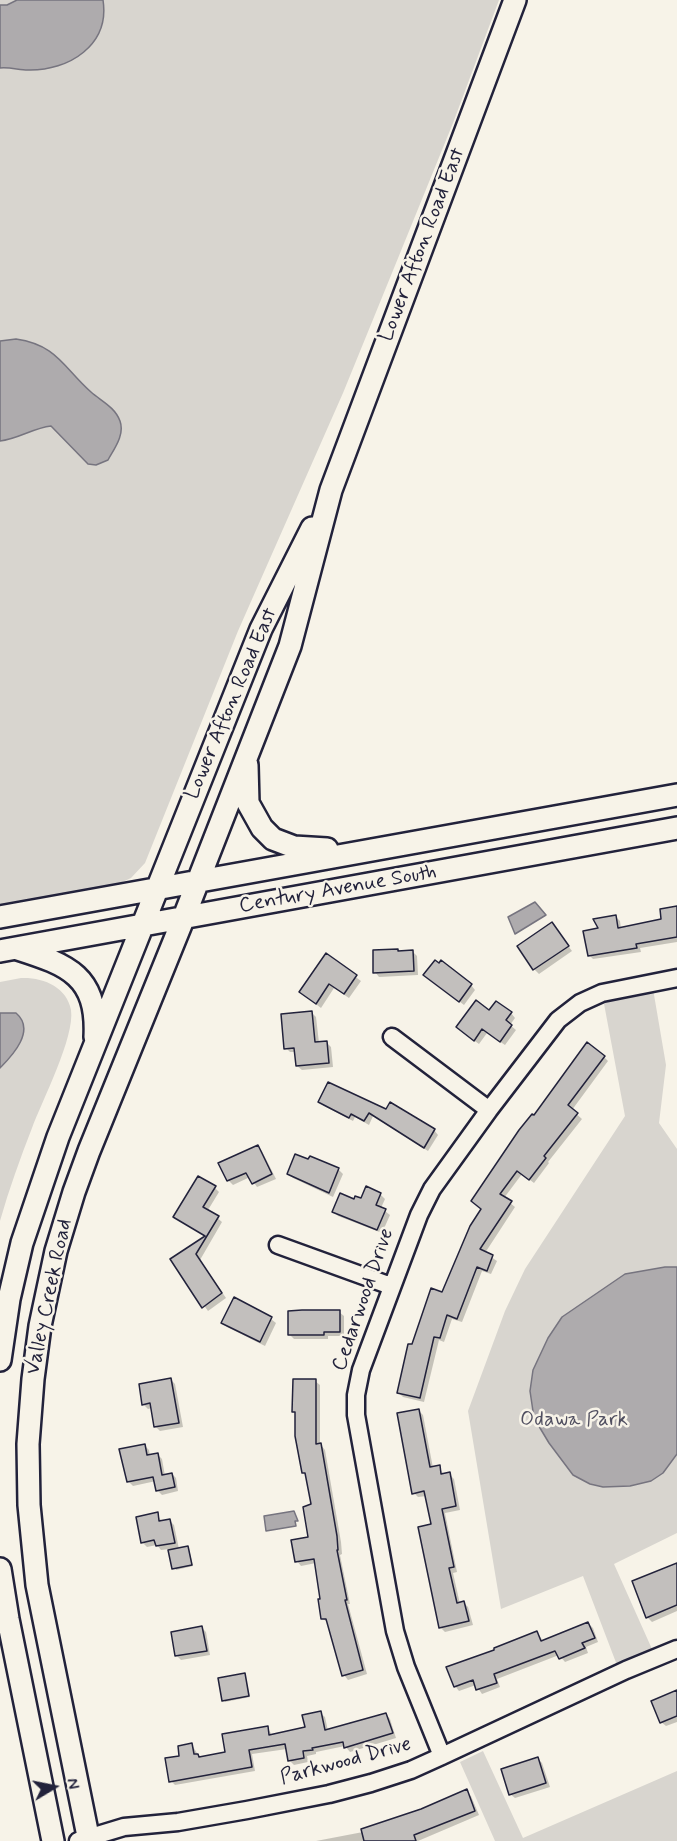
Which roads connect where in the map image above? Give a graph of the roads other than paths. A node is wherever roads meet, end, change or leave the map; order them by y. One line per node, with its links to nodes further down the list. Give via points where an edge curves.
1 (515, 0): 2 (main road, Lower Afton Road East)
2 (331, 490): 3 (main road, Lower Afton Road East, via 290,646); 8 (main road, Lower Afton Road East, via 261,629)
3 (246, 757): 6 (main road, via 248,803 273,839 294,847); 7 (main road, Lower Afton Road East)
4 (677, 795): 6 (main road, Century Avenue South)
5 (677, 828): 10 (main road, Century Avenue South)
6 (363, 851): 7 (main road, Century Avenue South)
7 (198, 881): 8 (main road, Century Avenue South); 10 (main road, Valley Creek Road)
8 (156, 889): 9 (main road, Century Avenue South); 11 (main road, Valley Creek Road)
9 (0, 917)
10 (184, 917): 11 (main road, Century Avenue South); 24 (main road, Valley Creek Road, via 74,1192 56,1251 33,1378 28,1467 33,1546)
11 (142, 925): 12 (main road, Century Avenue South); 15 (main road, Valley Creek Road)
12 (7, 949): 15 (main road, via 63,965 83,983 93,1010)
13 (677, 978): 16 (street, Cedarwood Drive, via 610,991 580,1003 558,1020)
14 (392, 1038): 16 (street)
15 (94, 1045): 19 (main road, Valley Creek Road, via 27,1225 9,1299)
16 (489, 1110): 18 (street, Cedarwood Drive, via 432,1189)
17 (278, 1245): 18 (street)
18 (391, 1286): 22 (street, Cedarwood Drive, via 362,1370 356,1415 395,1631)
19 (0, 1360)
20 (0, 1569): 25 (main road)
21 (677, 1649): 22 (street, Parkwood Drive)
22 (442, 1756): 23 (street, Parkwood Drive, via 393,1776 329,1794 178,1822)
23 (143, 1833): 24 (street, Parkwood Drive, via 113,1829)
24 (85, 1840)
25 (53, 1841)

